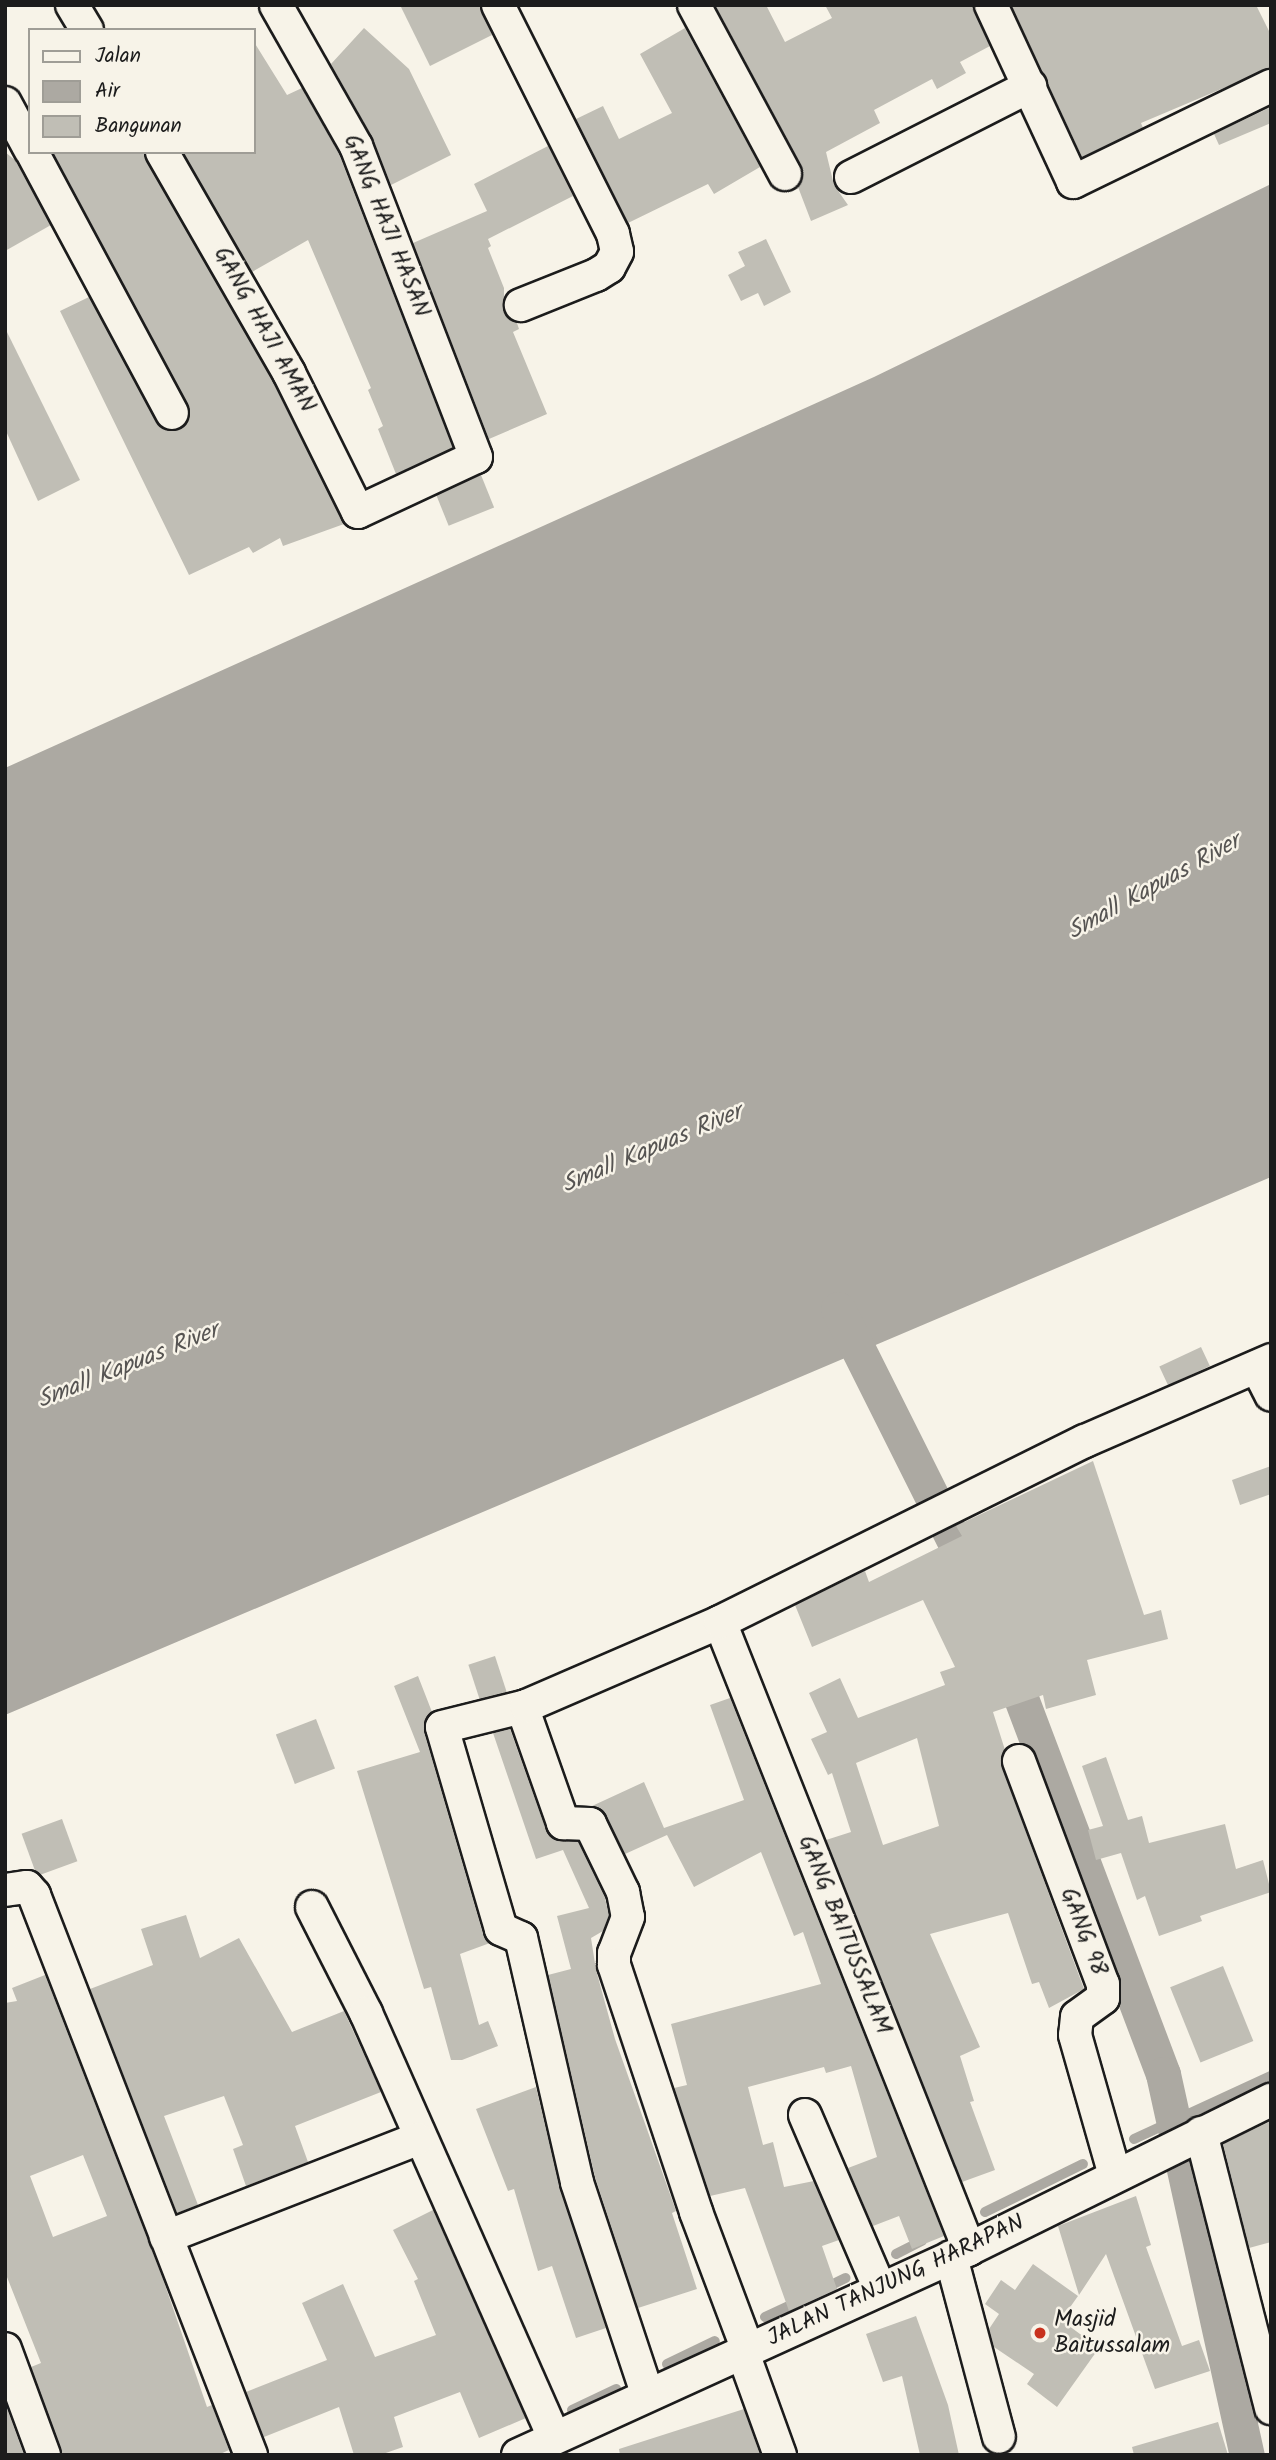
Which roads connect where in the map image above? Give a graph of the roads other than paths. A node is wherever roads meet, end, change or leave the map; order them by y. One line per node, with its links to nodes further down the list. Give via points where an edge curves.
1 (72, 5): 6 (street)
2 (276, 5): 17 (street, GANG HAJI HASAN, via 356,146 476,457)
3 (498, 5): 15 (street, via 612,233 617,252 615,260 596,275)
4 (694, 5): 13 (street)
5 (991, 5): 7 (street)
6 (86, 28)
7 (1030, 86): 8 (street, via 1075,181); 14 (street)
8 (1271, 86)
9 (5, 103): 10 (street)
10 (28, 145)
11 (33, 154): 16 (street)
12 (163, 154): 17 (street, GANG HAJI AMAN, via 257,315)
13 (785, 174)
14 (850, 177)
15 (522, 304)
16 (172, 413)
17 (358, 512)
18 (1264, 1364): 19 (street); 20 (street, via 1085,1441)
19 (1271, 1395)
20 (719, 1622): 21 (street); 31 (street, GANG BAITUSSALAM)
21 (526, 1706): 34 (street, via 524,1712 563,1823 590,1824 623,1892 628,1917 614,1965); 35 (street, via 442,1727 501,1929 521,1938 577,2182)
22 (1019, 1761): 29 (street, GANG 98, via 1104,1984 1103,1998 1077,2017 1075,2035)
23 (5, 1890): 30 (street, via 27,1887 34,1895)
24 (312, 1908): 28 (street, via 366,2013)
25 (1271, 2100): 27 (street, JALAN TANJUNG HARAPAN)
26 (805, 2115): 32 (street)
27 (1198, 2134): 29 (street, JALAN TANJUNG HARAPAN); 36 (street)
28 (418, 2139): 30 (street); 38 (street)
29 (1117, 2175): 31 (street, JALAN TANJUNG HARAPAN)
30 (166, 2237): 40 (street)
31 (960, 2253): 32 (street, JALAN TANJUNG HARAPAN); 37 (street, GANG BAITUSSALAM)
32 (880, 2289): 34 (street, JALAN TANJUNG HARAPAN)
33 (5, 2349): 39 (street)
34 (746, 2352): 35 (street, JALAN TANJUNG HARAPAN); 41 (street)
35 (648, 2393): 38 (street, JALAN TANJUNG HARAPAN)
36 (1271, 2408)
37 (999, 2437)
38 (539, 2447)
39 (44, 2455)
40 (251, 2455)
41 (780, 2455)

